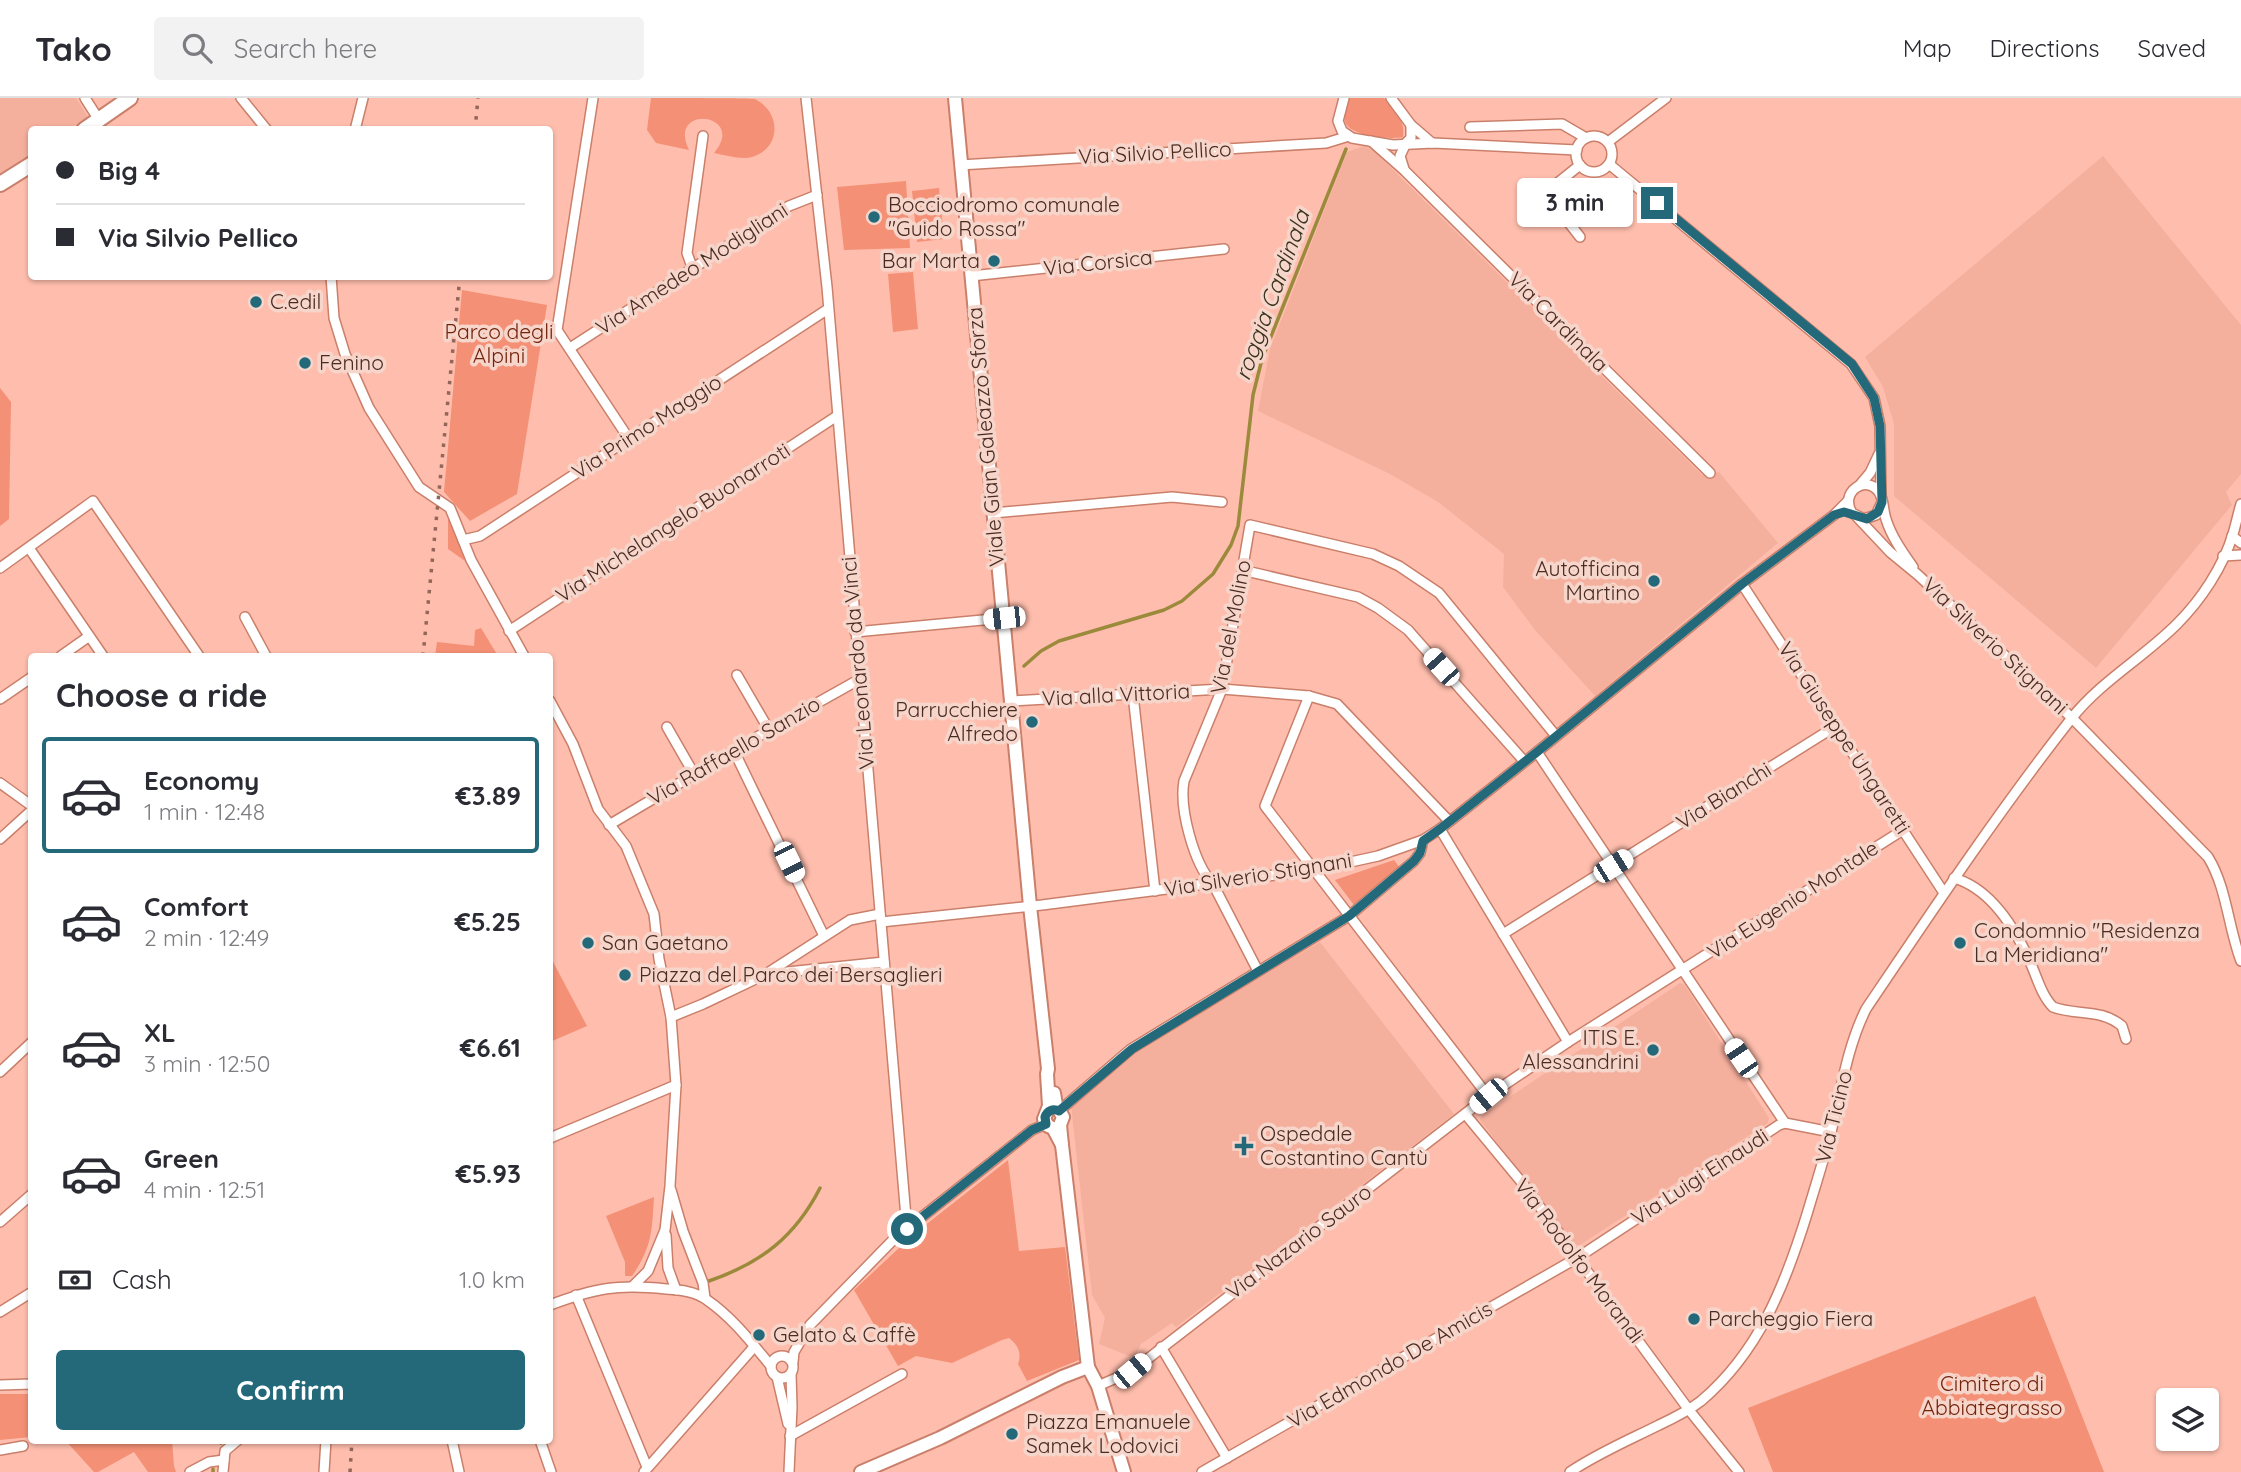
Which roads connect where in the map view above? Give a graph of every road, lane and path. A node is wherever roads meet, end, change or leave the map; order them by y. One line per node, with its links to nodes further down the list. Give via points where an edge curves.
1 (85, 98): 11 (street)
2 (130, 98): 11 (main road)
3 (241, 98): 14 (street)
4 (363, 98): 15 (street)
5 (593, 98): 38 (street, via 557,330)
6 (806, 98): 31 (street, Via Leonardo da Vinci)
7 (955, 98): 26 (street, Viale Gian Galeazzo Sforza)
8 (1344, 98): 18 (street, via 1338,121)
9 (1391, 98): 12 (street)
10 (1666, 98): 21 (street)
11 (99, 120): 13 (main road)
12 (1411, 125): 22 (street); 23 (street)
13 (90, 126)
14 (264, 126)
15 (356, 126)
16 (1470, 127): 19 (street, via 1562,124)
17 (703, 136): 34 (street, via 687,253)
18 (1349, 136): 20 (street); 26 (street, Via Silvio Pellico, via 1326,143)
19 (1586, 138): 21 (street); 24 (street)
20 (1371, 141): 22 (street); 29 (street, Via Cardinala)
21 (1608, 142): 25 (street)
22 (1406, 143): 23 (street); 29 (street, via 1400,156)
23 (1433, 143): 24 (street)
24 (1577, 150): 27 (street)
25 (1609, 164): 27 (street, via 1595,172); 41 (street, via 1852,364 1874,398)
26 (960, 165): 35 (street, Viale Gian Galeazzo Sforza)
27 (1580, 165): 32 (street, via 1550,189 1548,196)
28 (28, 166): 30 (main road)
29 (1405, 171): 42 (street, Via Cardinala)
30 (0, 184)
31 (817, 195): 34 (street, Via Amedeo Modigliani, via 789,205); 37 (street, Via Leonardo da Vinci)
32 (1580, 237)
33 (1224, 249): 35 (street, Via Corsica)
34 (692, 267): 38 (street, Via Amedeo Modigliani)
35 (971, 276): 48 (street, Viale Gian Galeazzo Sforza)
36 (331, 280): 52 (street, via 334,318 364,399 419,487 450,508)
37 (828, 309): 39 (street, Via Leonardo da Vinci); 40 (street, Via Primo Maggio)
38 (570, 348): 40 (street)
39 (837, 416): 63 (street, Via Michelangelo Buonarroti); 64 (street, Via Leonardo da Vinci)
40 (629, 439): 52 (street, Via Primo Maggio, via 481,536)
41 (1882, 449): 43 (street); 44 (street)
42 (1710, 473)
43 (1859, 486): 44 (street, via 1874,488); 45 (street)
44 (1881, 499): 50 (street, via 1873,517); 59 (street, Via Silverio Stignani, via 1886,520)
45 (1848, 501): 49 (street, Via Silverio Stignani); 50 (street)
46 (1222, 502): 48 (street, via 1172,497)
47 (2241, 504): 51 (street, Via Ticino)
48 (993, 513): 62 (street, Viale Gian Galeazzo Sforza)
49 (1834, 515): 50 (street); 60 (street, Via Silverio Stignani)
50 (1855, 515): 59 (street, Via Silverio Stignani)
51 (2232, 536): 53 (street); 56 (street, Via Ticino)
52 (463, 540): 63 (street)
53 (2241, 543)
54 (29, 548): 57 (street); 65 (street); 68 (street, via 93,501)
55 (2241, 555): 56 (street)
56 (2224, 556): 80 (street, Via Ticino, via 2177,624 2109,680)
57 (0, 568)
58 (1242, 570): 74 (street, Via del Molino); 84 (street, Via del Molino, via 1250,525 1373,554 1399,566 1439,593); 87 (street, via 1358,597 1378,608 1408,630)
59 (1918, 575): 80 (street, Via Silverio Stignani)
60 (1742, 584): 81 (street, Via Giuseppe Ungaretti); 84 (street, Via Silverio Stignani)
61 (244, 617): 69 (street)
62 (1004, 618): 64 (street); 78 (street, Viale Gian Galeazzo Sforza)
63 (509, 631): 70 (street)
64 (855, 632): 72 (street, Via Leonardo da Vinci)
65 (88, 637): 66 (street); 67 (street)
66 (65, 653)
67 (101, 653)
68 (197, 653)
69 (261, 653)
70 (522, 653)
71 (737, 674): 83 (street)
72 (860, 679): 83 (street, Via Raffaello Sanzio); 106 (street, Via Leonardo da Vinci)
73 (28, 680): 77 (street)
74 (1222, 689): 75 (street, Via alla Vittoria); 76 (street, Via alla Vittoria); 101 (street, Via del Molino, via 1182,797 1188,829)
75 (1133, 695): 78 (street, Via alla Vittoria); 102 (street)
76 (1309, 696): 92 (street, Via alla Vittoria, via 1336,704); 99 (street, via 1265,806)
77 (0, 699)
78 (1010, 701): 104 (street, Viale Gian Galeazzo Sforza)
79 (553, 707): 93 (street)
80 (2072, 718): 100 (street, Via Ticino); 109 (street, Via Silverio Stignani, via 2208,857 2218,876)
81 (1836, 726): 95 (street, Via Giuseppe Ungaretti); 98 (street, Via Bianchi)
82 (667, 727): 88 (street)
83 (769, 730): 85 (street, Via Raffaello Sanzio)
84 (1556, 736): 86 (street, Via Silverio Stignani)
85 (734, 751): 88 (street, Via Raffaello Sanzio); 108 (street)
86 (1537, 752): 87 (street, Via Silverio Stignani); 98 (street)
87 (1524, 761): 92 (street, Via Silverio Stignani)
88 (694, 774): 93 (street, Via Raffaello Sanzio)
89 (0, 783): 90 (street)
90 (28, 805)
91 (28, 812): 96 (street)
92 (1449, 821): 94 (street, Via Silverio Stignani)
93 (609, 825): 114 (street, via 626,846 654,914)
94 (1440, 829): 97 (street, Via Silverio Stignani); 107 (street)
95 (1903, 830): 103 (street, Via Giuseppe Ungaretti); 112 (street, Via Eugenio Montale)
96 (0, 839)
97 (1423, 841): 99 (street, Via Silverio Stignani); 105 (street, via 1414,861)
98 (1613, 866): 107 (street, Via Bianchi); 112 (street)
99 (1314, 870): 101 (street, Via Silverio Stignani); 105 (street)
100 (1954, 878): 103 (street, Via Ticino); 115 (street, via 1983,894 2012,926 2053,1007 2101,1014 2122,1026)
101 (1213, 884): 102 (street, Via Silverio Stignani); 111 (street, Via del Molino)
102 (1155, 891): 104 (street, Via Silverio Stignani)
103 (1944, 893): 124 (street, Via Ticino, via 1861,1019)
104 (1030, 906): 106 (street, Via Silverio Stignani); 122 (street, Viale Gian Galeazzo Sforza)
105 (1349, 916): 111 (street); 120 (street)
106 (880, 918): 108 (street, Via Silverio Stignani, via 849,920); 110 (street, Via Leonardo da Vinci)
107 (1503, 934): 116 (street)
108 (824, 936): 113 (street, Via Silverio Stignani)
109 (2241, 961)
110 (884, 962): 113 (street); 129 (street, Via Leonardo da Vinci)
111 (1258, 971): 122 (street, via 1132,1049)
112 (1682, 971): 116 (street, Via Eugenio Montale); 123 (street)
113 (766, 974): 114 (street)
114 (671, 1017): 119 (street)
115 (2126, 1039)
116 (1568, 1042): 120 (street, Via Nazario Sauro)
117 (28, 1046): 118 (street)
118 (0, 1072)
119 (676, 1085): 125 (street); 126 (street)
120 (1488, 1096): 121 (street, Via Nazario Sauro)
121 (1466, 1115): 131 (street, Via Rodolfo Morandi); 140 (street, Via Nazario Sauro)
122 (1053, 1120): 129 (street, via 1032,1130); 146 (street, Viale Gian Galeazzo Sforza, via 1062,1145)
123 (1785, 1123): 124 (street, Via Luigi Einaudi); 131 (street, Via Luigi Einaudi)
124 (1831, 1132): 153 (street, Via Ticino, via 1801,1233 1769,1315 1734,1369)
125 (553, 1137)
126 (670, 1186): 130 (street); 136 (street)
127 (28, 1198): 128 (street)
128 (0, 1222)
129 (907, 1229): 141 (street, via 819,1314)
130 (665, 1230): 132 (street, via 648,1271); 133 (street, via 668,1268)
131 (1577, 1258): 153 (street, Via Rodolfo Morandi); 161 (street, Via Edmondo De Amicis)
132 (633, 1286): 133 (street); 135 (street)
133 (676, 1290): 136 (street)
134 (28, 1294): 138 (street)
135 (576, 1295): 137 (street); 163 (street)
136 (705, 1298): 139 (street)
137 (553, 1304)
138 (0, 1312)
139 (754, 1347): 143 (street); 163 (street)
140 (1161, 1348): 152 (street, Via Nazario Sauro, via 1132,1371); 161 (street)
141 (794, 1352): 142 (street); 144 (street)
142 (780, 1356): 143 (street); 144 (street); 145 (street)
143 (764, 1357): 145 (street)
144 (793, 1362): 147 (street)
145 (771, 1366): 149 (street)
146 (1088, 1367): 152 (street); 170 (street)
147 (791, 1374): 149 (street); 154 (street)
148 (902, 1374): 154 (street)
149 (777, 1377): 154 (street)
150 (28, 1384): 151 (street)
151 (0, 1385)
152 (1098, 1386): 171 (street)
153 (1689, 1410): 173 (street, Via Ticino); 174 (street, Via Rodolfo Morandi)
154 (790, 1436): 169 (street)
155 (233, 1444): 162 (street)
156 (327, 1444): 166 (street)
157 (453, 1444): 167 (street)
158 (541, 1444): 168 (street)
159 (23, 1446): 160 (street)
160 (0, 1450)
161 (1227, 1458): 172 (street, Via Edmondo De Amicis)
162 (223, 1460): 164 (street); 165 (street)
163 (645, 1470)
164 (190, 1472)
165 (223, 1472)
166 (324, 1472)
167 (459, 1472)
168 (551, 1472)
169 (789, 1472)
170 (861, 1472)
171 (1124, 1472)
172 (1202, 1472)
173 (1570, 1472)
174 (1739, 1472)

